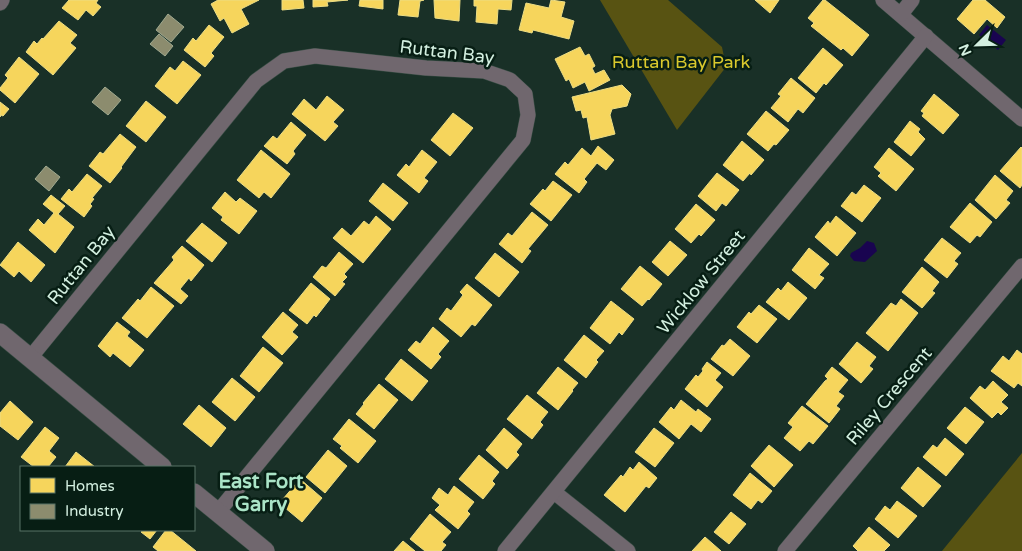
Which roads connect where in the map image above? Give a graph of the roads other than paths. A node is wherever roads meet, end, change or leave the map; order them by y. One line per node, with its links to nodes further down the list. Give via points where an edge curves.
1 (883, 0): 3 (street)
2 (912, 0): 3 (street)
3 (901, 14): 4 (street)
4 (926, 36): 5 (street); 10 (street, Wicklow Street)
5 (1022, 119)
6 (1022, 266): 16 (street, Riley Crescent)
7 (0, 333): 8 (street)
8 (30, 358): 9 (street); 12 (street, Ruttan Bay, via 256,82 284,61 315,56 484,71 510,80 525,94 528,115 523,140)
9 (161, 466)
10 (554, 492): 14 (street, Wicklow Street); 15 (street)
11 (195, 494): 12 (street)
12 (218, 512): 13 (street)
13 (265, 551)
14 (505, 551)
15 (628, 551)
16 (785, 551)

